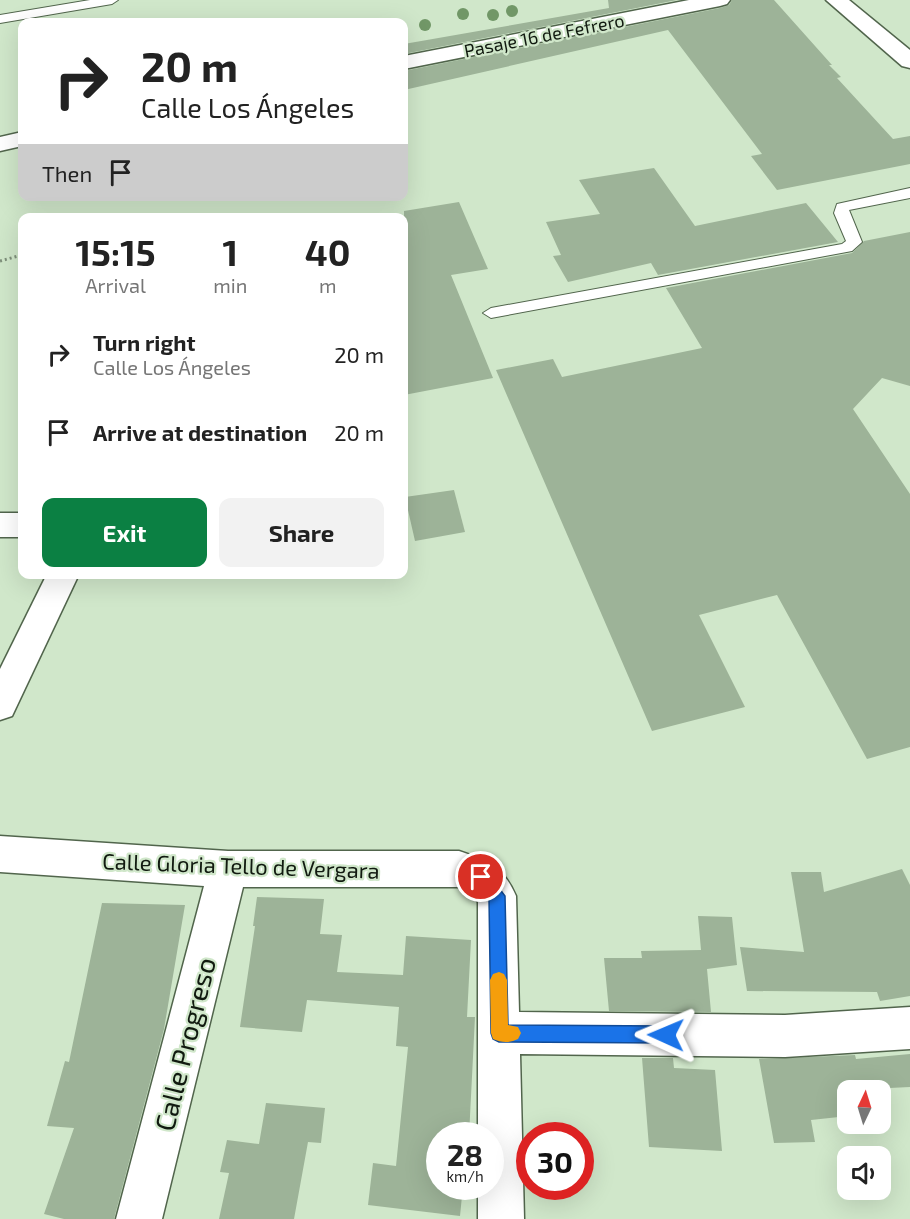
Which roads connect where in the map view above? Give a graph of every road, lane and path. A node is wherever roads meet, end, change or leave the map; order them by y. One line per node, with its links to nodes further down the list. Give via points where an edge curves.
1 (112, 0): 4 (lane)
2 (720, 0): 6 (street, Pasaje 16 de Fefrero)
3 (837, 0): 5 (street)
4 (0, 19)
5 (910, 61)
6 (408, 62)
7 (18, 140): 8 (street)
8 (0, 144)
9 (910, 193): 12 (lane, via 842,207 854,242 847,248)
10 (18, 256): 11 (path)
11 (0, 261)
12 (491, 313)
13 (0, 525): 14 (street)
14 (18, 525)
15 (61, 579): 16 (street)
16 (0, 705)
17 (0, 854): 18 (street, Calle Gloria Tello de Vergara)
18 (228, 869): 20 (street, Calle Gloria Tello de Vergara, via 459,869 481,877 497,896); 21 (street, Calle Progreso)
19 (910, 1028): 20 (street, via 785,1036)
20 (499, 1033): 22 (street)
21 (139, 1219)
22 (501, 1219)

